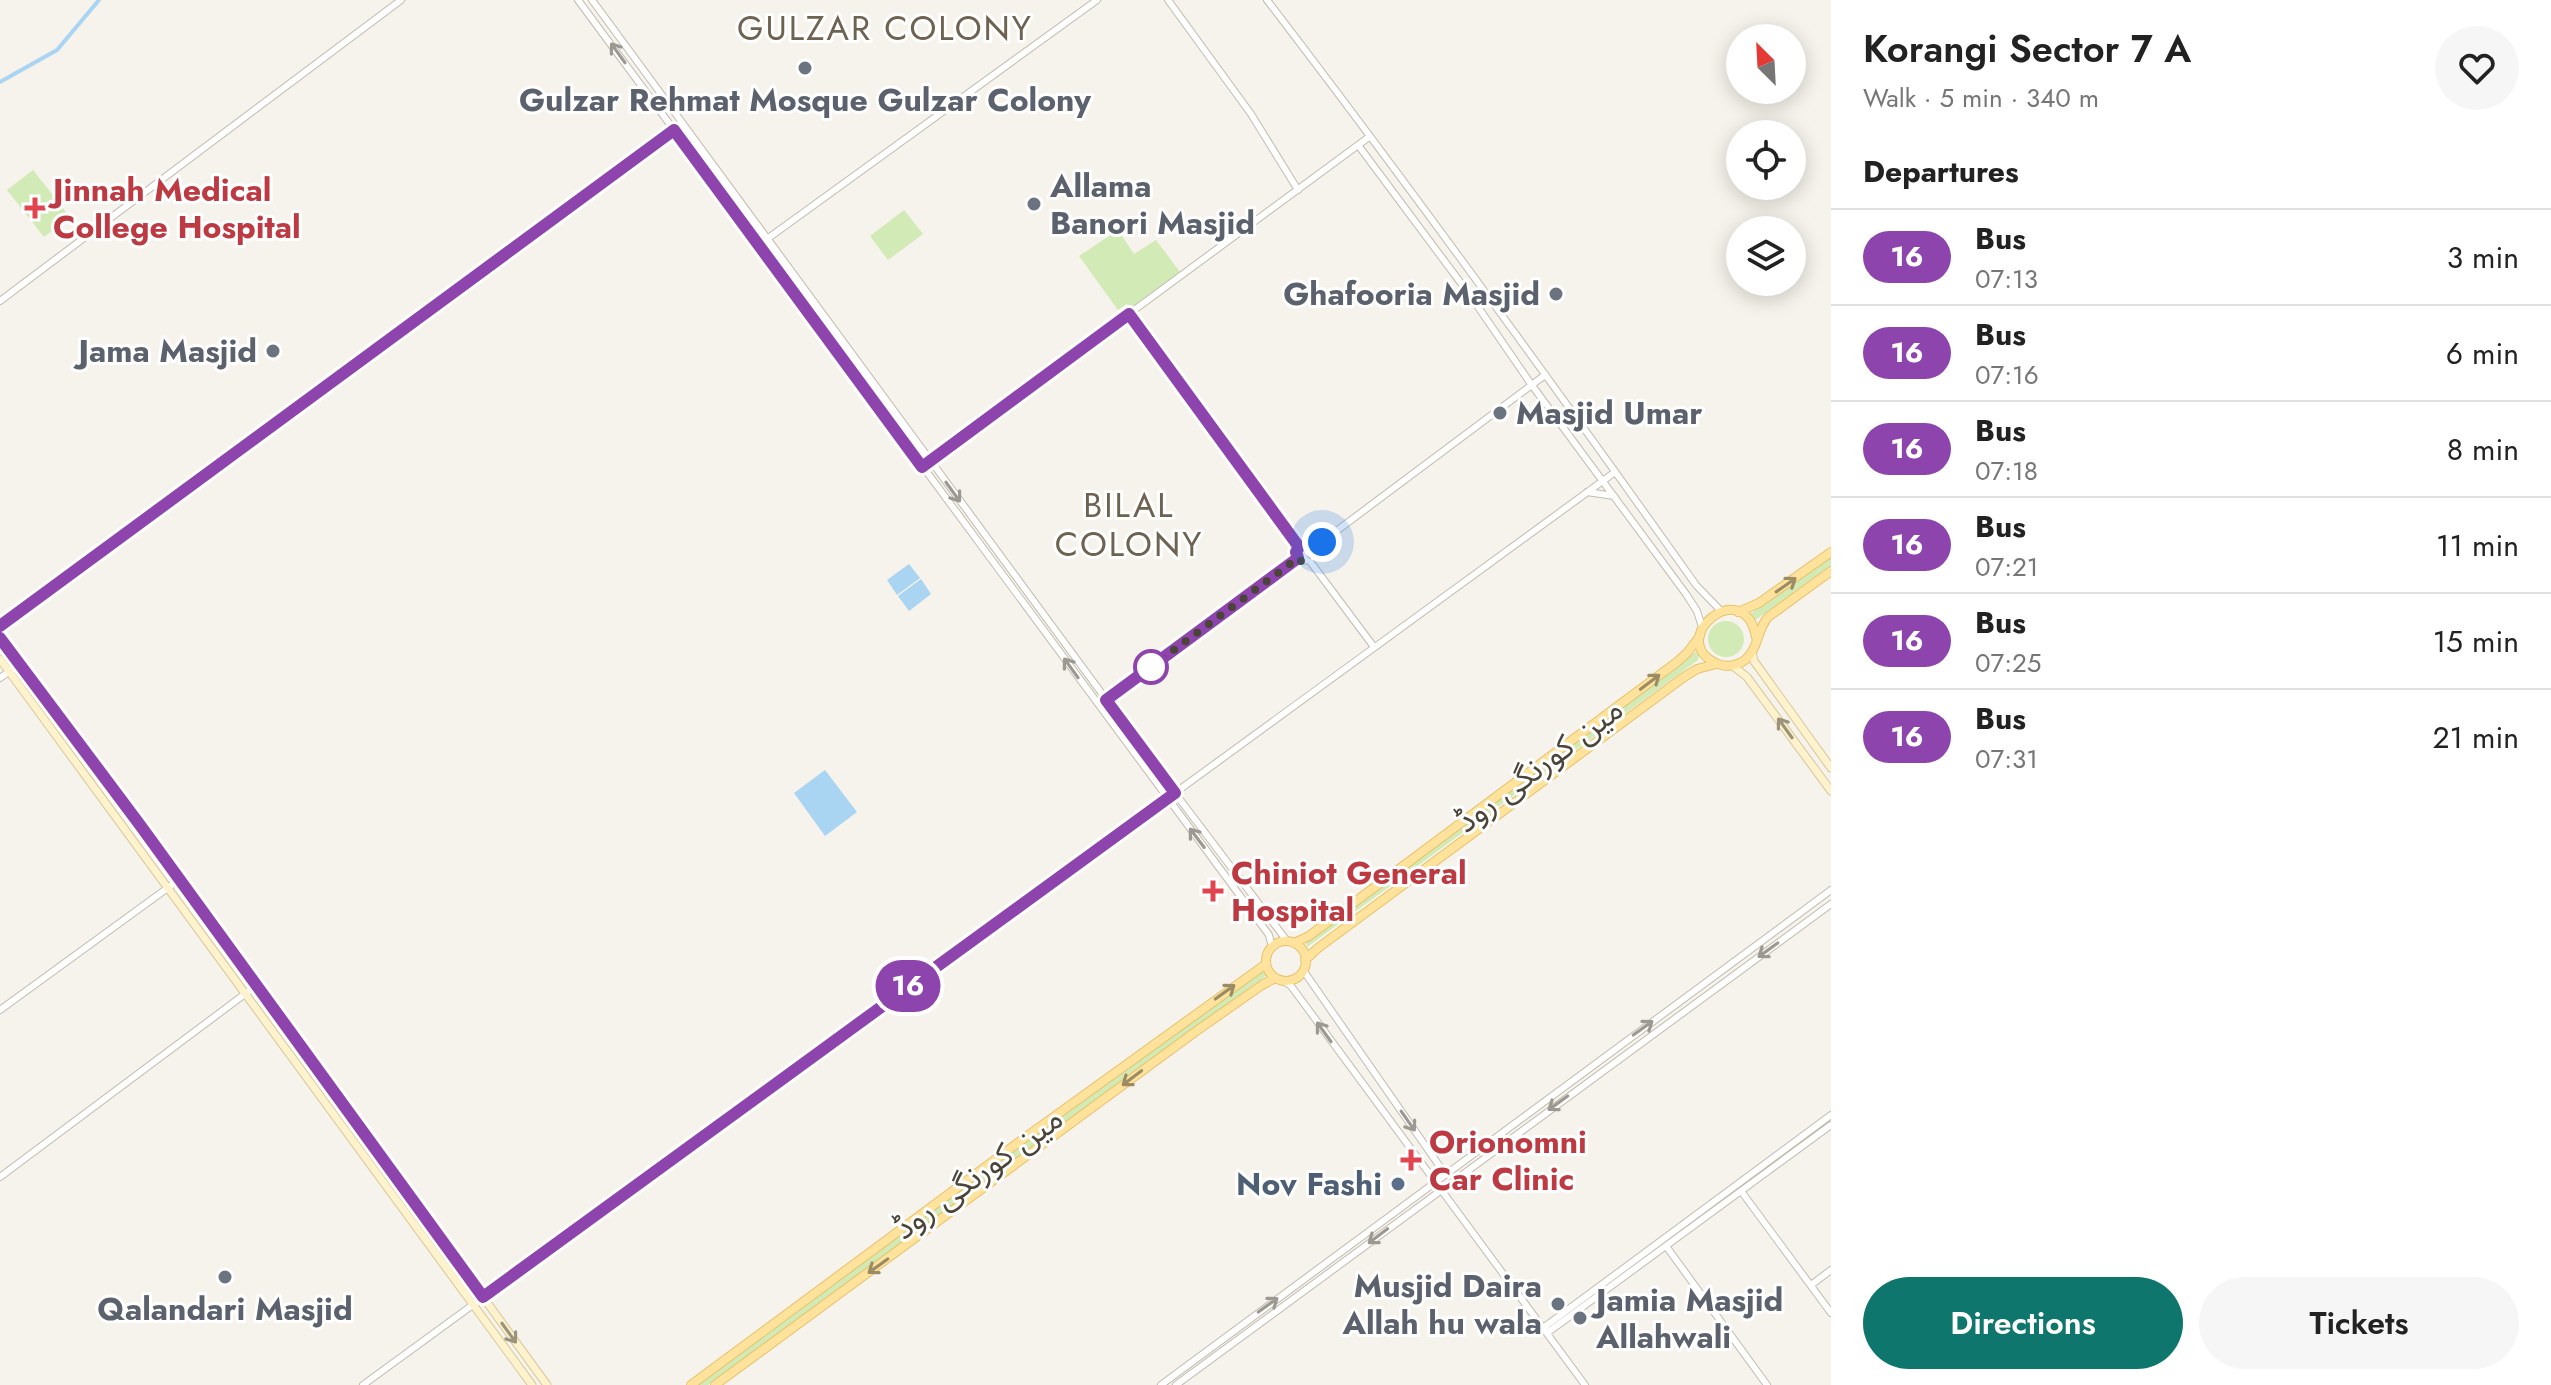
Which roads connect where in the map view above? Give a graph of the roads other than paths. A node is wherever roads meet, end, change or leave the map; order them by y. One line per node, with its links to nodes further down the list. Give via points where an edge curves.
1 (401, 0): 13 (street)
2 (578, 0): 8 (street, one-way to 2)
3 (592, 0): 7 (street)
4 (1097, 0): 12 (street)
5 (1168, 0): 11 (street, via 1251,114)
6 (1267, 0): 9 (street)
7 (683, 124): 8 (street); 12 (street)
8 (674, 130): 18 (street); 31 (street)
9 (1369, 137): 10 (street); 15 (street)
10 (1358, 145): 11 (street); 16 (street)
11 (1298, 190): 14 (street)
12 (771, 236): 17 (street)
13 (0, 301)
14 (1129, 314): 17 (street); 23 (street)
15 (1545, 375): 16 (street); 19 (street)
16 (1531, 384): 20 (street); 24 (street)
17 (930, 460): 18 (street); 43 (street, one-way to 43)
18 (922, 467): 47 (street, one-way to 18)
19 (1615, 472): 20 (street); 29 (street, via 1696,585)
20 (1603, 481): 21 (street); 22 (street)
21 (1587, 492): 22 (street); 35 (street)
22 (1614, 496): 32 (street, via 1697,611)
23 (1299, 547): 24 (street); 26 (street)
24 (1311, 550): 27 (street)
25 (1831, 552): 30 (main road, one-way to 25)
26 (1298, 558): 27 (street); 43 (street)
27 (1309, 560): 35 (street)
28 (1831, 571): 33 (main road, via 1768,617)
29 (1721, 611): 30 (main road); 32 (main road)
30 (1738, 612): 33 (main road, via 1751,622)
31 (0, 626)
32 (1701, 631): 39 (main road, via 1704,652); 52 (main road, مین کورنگی روڈ, one-way to 32, via 1309,936 1677,662)
33 (1756, 637): 36 (main road)
34 (0, 638): 38 (main road)
35 (1374, 647): 46 (street)
36 (1752, 652): 40 (main road); 44 (main road)
37 (0, 659): 41 (main road)
38 (20, 664): 41 (street); 48 (main road)
39 (1716, 664): 40 (main road); 54 (main road, مین کورنگی روڈ, via 1684,677)
40 (1733, 666): 45 (main road, one-way to 40, via 1747,677)
41 (9, 672): 42 (street); 49 (main road)
42 (0, 678)
43 (1106, 700): 46 (street)
44 (1831, 768)
45 (1831, 791)
46 (1175, 793): 47 (street); 52 (street)
47 (1167, 799): 53 (street, one-way to 47, via 1269,935); 73 (street)
48 (180, 879): 49 (street); 58 (main road)
49 (167, 888): 59 (main road); 61 (street)
50 (1831, 890): 60 (street)
51 (1831, 904): 62 (street, one-way to 62)
52 (1290, 942): 53 (main road); 54 (main road, via 1302,950)
53 (1272, 947): 55 (main road)
54 (1305, 960): 56 (main road)
55 (1266, 964): 57 (main road); 80 (main road, مین کورنگی روڈ, one-way to 55)
56 (1303, 970): 57 (main road, via 1295,978); 65 (street, one-way to 65)
57 (1280, 980): 67 (street, one-way to 57, via 1291,986); 81 (main road, مین کورنگی روڈ, one-way to 81, via 1262,985 1184,1039)
58 (257, 985): 59 (street); 73 (main road)
59 (245, 994): 66 (street); 74 (main road)
60 (1676, 1004): 62 (street); 65 (street, one-way to 60)
61 (0, 1010)
62 (1683, 1012): 68 (street, one-way to 68)
63 (1831, 1115): 76 (street)
64 (1831, 1125): 69 (street)
65 (1445, 1174): 67 (street); 68 (street)
66 (0, 1177)
67 (1435, 1181): 68 (street); 82 (street, one-way to 67)
68 (1441, 1189): 76 (street); 83 (street, one-way to 83)
69 (1741, 1191): 70 (street); 72 (street)
70 (1666, 1246): 76 (street); 85 (street)
71 (1831, 1270): 72 (street)
72 (1811, 1285): 75 (street)
73 (483, 1297): 74 (street); 79 (main road, one-way to 79)
74 (473, 1305): 77 (street); 78 (main road)
75 (1831, 1313)
76 (1545, 1331): 84 (street)
77 (363, 1385)
78 (532, 1385)
79 (547, 1385)
80 (691, 1385)
81 (715, 1385)
82 (1161, 1385)
83 (1176, 1385)
84 (1585, 1385)
85 (1767, 1385)

